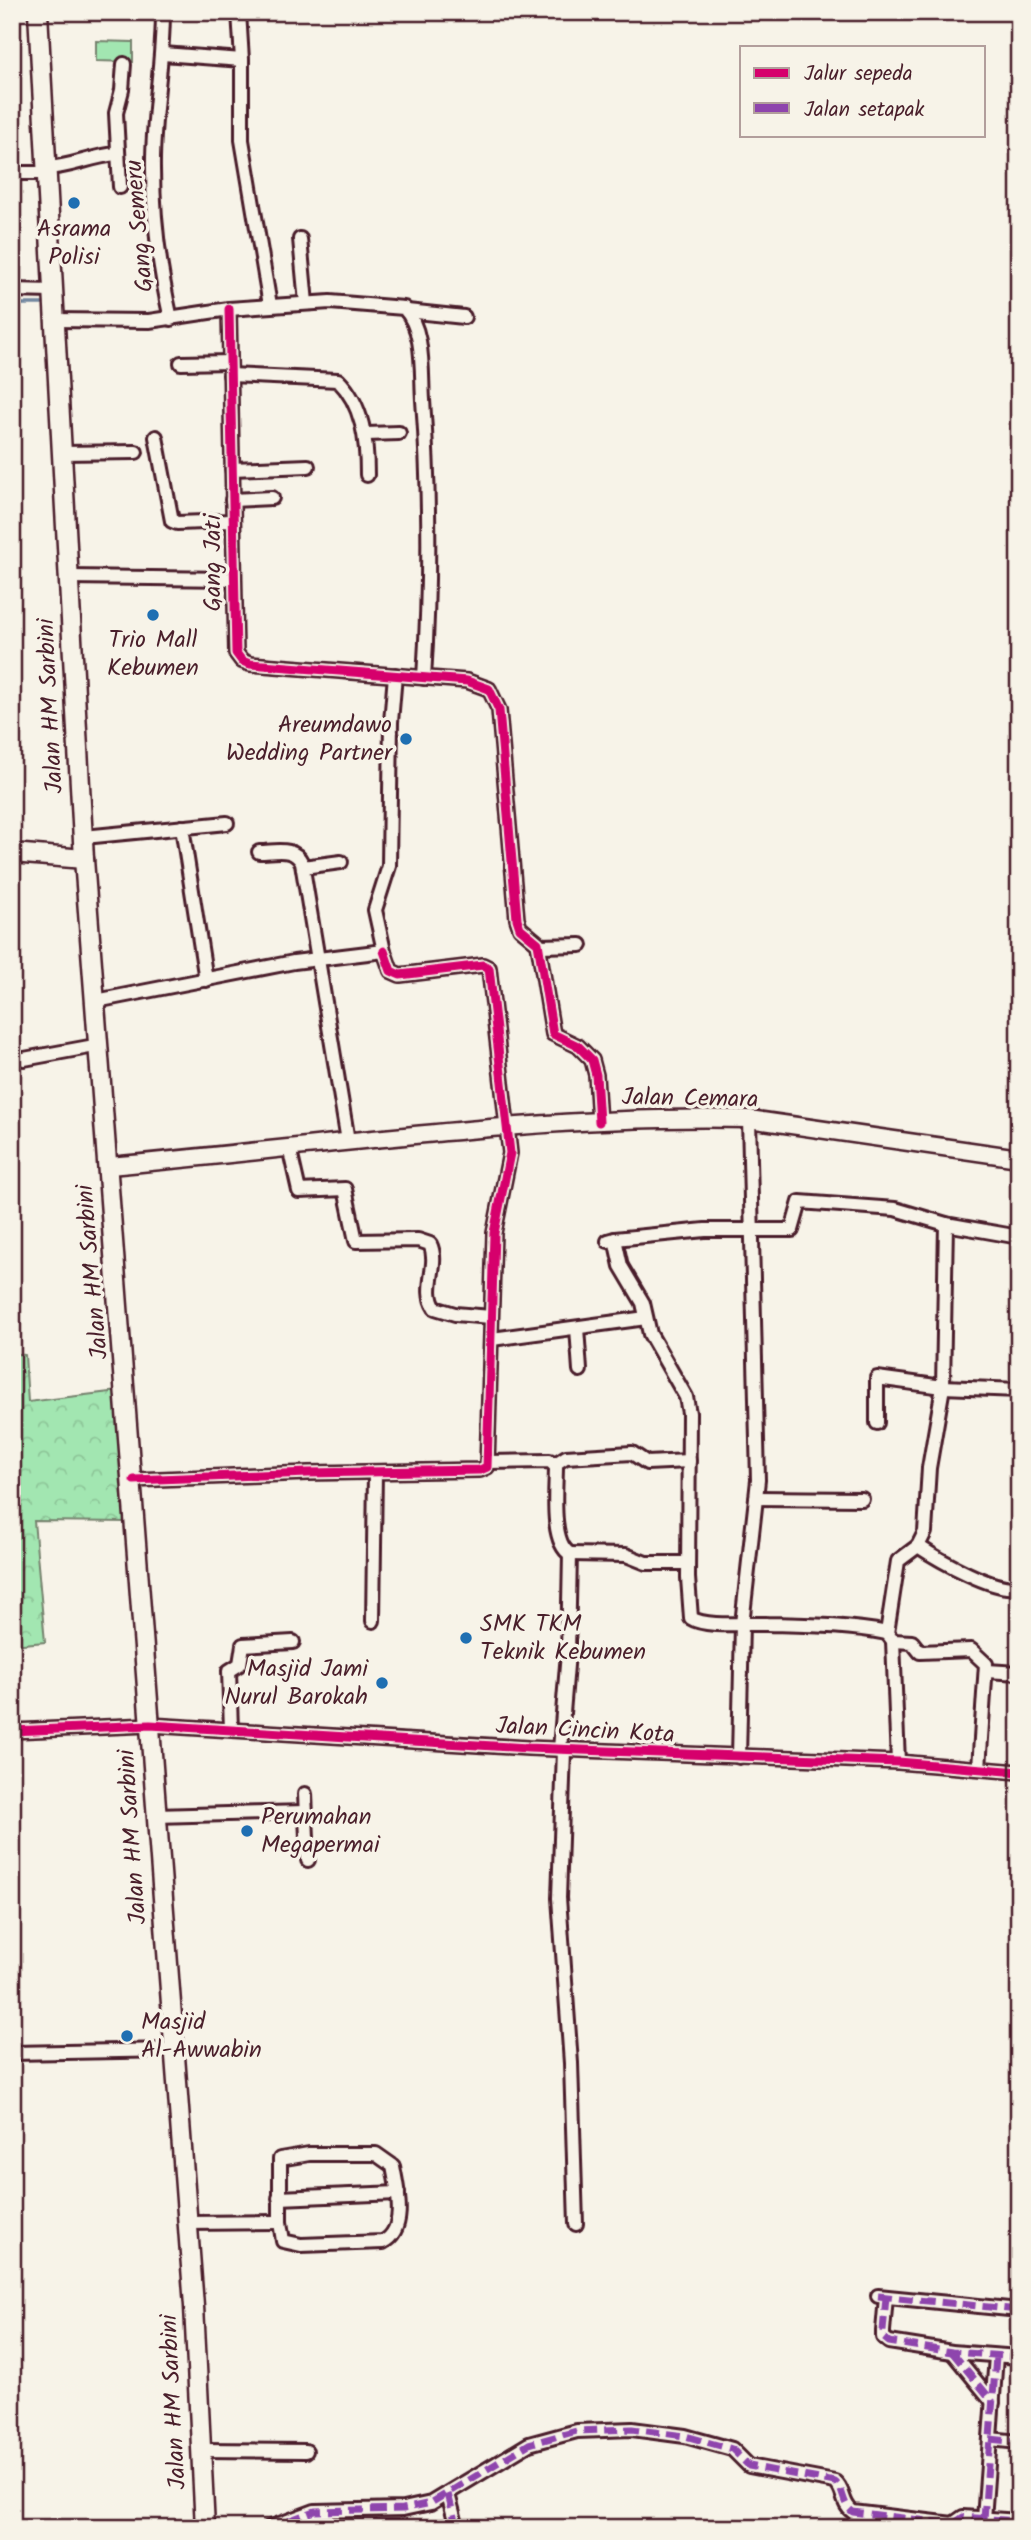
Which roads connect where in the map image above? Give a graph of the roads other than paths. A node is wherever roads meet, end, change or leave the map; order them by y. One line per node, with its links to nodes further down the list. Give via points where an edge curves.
1 (38, 12): 8 (main road, Jalan HM Sarbini)
2 (163, 12): 4 (street, Gang Semeru)
3 (239, 12): 5 (street)
4 (163, 54): 5 (street); 19 (street, Gang Semeru, via 153,169 162,283)
5 (242, 60): 15 (street, via 242,140)
6 (124, 64): 7 (street, via 116,105)
7 (117, 154): 8 (street); 10 (street)
8 (47, 170): 9 (street); 14 (main road, Jalan HM Sarbini)
9 (12, 173)
10 (120, 187)
11 (300, 239): 13 (street)
12 (12, 290): 14 (street, Gang Semeru)
13 (306, 303): 15 (street); 17 (street, via 367,303)
14 (53, 305): 19 (street, Gang Semeru); 26 (main road, Jalan HM Sarbini)
15 (270, 305): 16 (street)
16 (229, 309): 19 (street); 21 (street, Gang Jati)
17 (407, 311): 18 (street); 36 (street, via 414,321 419,353 430,518)
18 (464, 317)
19 (171, 319)
20 (181, 363): 21 (street)
21 (230, 369): 23 (street, via 338,380); 28 (street, Gang Jati)
22 (399, 433): 23 (street)
23 (366, 434): 29 (street)
24 (156, 437): 32 (street, via 172,521)
25 (136, 452): 26 (street)
26 (62, 453): 33 (main road, Jalan HM Sarbini)
27 (308, 466): 28 (street)
28 (232, 469): 31 (street, Gang Jati)
29 (367, 475)
30 (272, 498): 31 (street)
31 (232, 500): 32 (street, Gang Jati)
32 (232, 521): 34 (street, Gang Jati)
33 (69, 577): 34 (street); 39 (main road, Jalan HM Sarbini)
34 (233, 579): 35 (street, Gang Jati, via 234,644 242,661)
35 (396, 676): 36 (street); 47 (street, via 389,866 375,910)
36 (424, 678): 46 (street, via 482,685 489,689 499,710 517,919)
37 (227, 823): 38 (street)
38 (182, 827): 39 (street); 49 (street)
39 (84, 837): 42 (main road, Jalan HM Sarbini)
40 (259, 852): 44 (street, via 294,852)
41 (12, 853): 42 (main road)
42 (84, 859): 50 (main road, Jalan HM Sarbini)
43 (341, 862): 44 (street)
44 (303, 867): 48 (street)
45 (581, 945): 46 (street)
46 (539, 946): 54 (street, via 551,1029 592,1060)
47 (384, 951): 48 (street); 55 (street, via 391,971 400,975 488,966)
48 (317, 958): 49 (street); 56 (street)
49 (206, 981): 50 (street)
50 (96, 1001): 51 (main road, Jalan HM Sarbini)
51 (100, 1045): 52 (street); 59 (main road, Jalan HM Sarbini)
52 (24, 1059)
53 (749, 1119): 54 (street, Jalan Cemara); 58 (street, Jalan Cemara); 61 (street)
54 (599, 1122): 55 (street, Jalan Cemara)
55 (508, 1126): 56 (street, Jalan Cemara); 63 (street, via 510,1153 494,1233)
56 (348, 1141): 57 (street, Jalan Cemara)
57 (289, 1147): 59 (street, Jalan Cemara); 63 (street, via 299,1191 345,1189 356,1241 418,1240 430,1244 430,1296 435,1308)
58 (1019, 1158)
59 (109, 1166): 75 (main road, Jalan HM Sarbini)
60 (946, 1224): 61 (street, via 895,1209 800,1202 792,1230); 62 (street); 68 (street)
61 (752, 1230): 64 (street, via 612,1240); 76 (street)
62 (1019, 1237)
63 (491, 1317): 66 (street)
64 (646, 1318): 65 (street); 71 (street, via 650,1335 686,1397)
65 (577, 1328): 66 (street); 67 (street)
66 (492, 1339): 72 (street)
67 (580, 1370)
68 (943, 1387): 69 (street); 70 (street, via 877,1378); 78 (street, via 927,1479 925,1532)
69 (1018, 1389)
70 (877, 1423)
71 (689, 1461): 73 (street, via 647,1462 632,1453 566,1457); 80 (street)
72 (488, 1462): 73 (street); 74 (street, via 480,1470)
73 (555, 1464): 79 (street, via 559,1538 563,1550)
74 (375, 1472): 75 (street); 82 (street)
75 (134, 1480): 88 (main road, Jalan HM Sarbini)
76 (756, 1498): 77 (street); 83 (street)
77 (862, 1499)
78 (918, 1546): 81 (street, via 991,1583); 84 (street, via 898,1561)
79 (570, 1554): 80 (street); 91 (street)
80 (688, 1563): 83 (street, via 691,1618)
81 (1019, 1586)
82 (373, 1621)
83 (743, 1624): 84 (street, via 860,1628); 92 (street)
84 (890, 1637): 86 (street, via 912,1642 920,1652 971,1650); 93 (street)
85 (293, 1642): 89 (street, via 243,1645 240,1664 229,1671)
86 (987, 1671): 87 (street); 94 (street)
87 (1019, 1673)
88 (150, 1725): 89 (street, Jalan Cincin Kota); 90 (street, Jalan Cincin Kota); 98 (main road, Jalan HM Sarbini)
89 (231, 1729): 91 (street, Jalan Cincin Kota)
90 (12, 1731)
91 (562, 1750): 92 (street, Jalan Cincin Kota); 106 (street, via 559,1898)
92 (738, 1757): 93 (street, Jalan Cincin Kota)
93 (898, 1762): 94 (street, Jalan Cincin Kota)
94 (979, 1768): 95 (street, Jalan Cincin Kota)
95 (1019, 1772)
96 (304, 1794): 97 (street)
97 (304, 1812): 98 (street); 99 (street)
98 (156, 1816): 100 (main road, Jalan HM Sarbini)
99 (308, 1860)
100 (173, 2049): 101 (street); 105 (main road, Jalan HM Sarbini)
101 (12, 2053)
102 (398, 2193): 103 (street); 103 (street, via 393,2166 376,2154 299,2154 280,2159); 104 (street, via 396,2231 383,2242 288,2245)
103 (279, 2198): 104 (street)
104 (280, 2222): 105 (street)
105 (187, 2223): 114 (main road, Jalan HM Sarbini)
106 (576, 2224)
107 (1019, 2310): 108 (street, via 882,2296 885,2340)
108 (952, 2352): 109 (street); 111 (street)
109 (996, 2356): 110 (street); 111 (street)
110 (1019, 2357)
111 (993, 2402): 112 (street)
112 (990, 2439): 113 (street); 117 (street)
113 (1019, 2442)
114 (200, 2450): 115 (street); 120 (main road, Jalan HM Sarbini)
115 (306, 2451)
116 (448, 2494): 119 (street, via 541,2440 577,2431 632,2430 685,2436 732,2449 750,2466 835,2482 853,2512); 121 (street, via 403,2509 315,2511); 122 (street)
117 (984, 2519): 118 (street); 119 (street, via 963,2517)
118 (1019, 2521)
119 (953, 2526)
120 (205, 2528)
121 (269, 2528)
122 (457, 2528)

